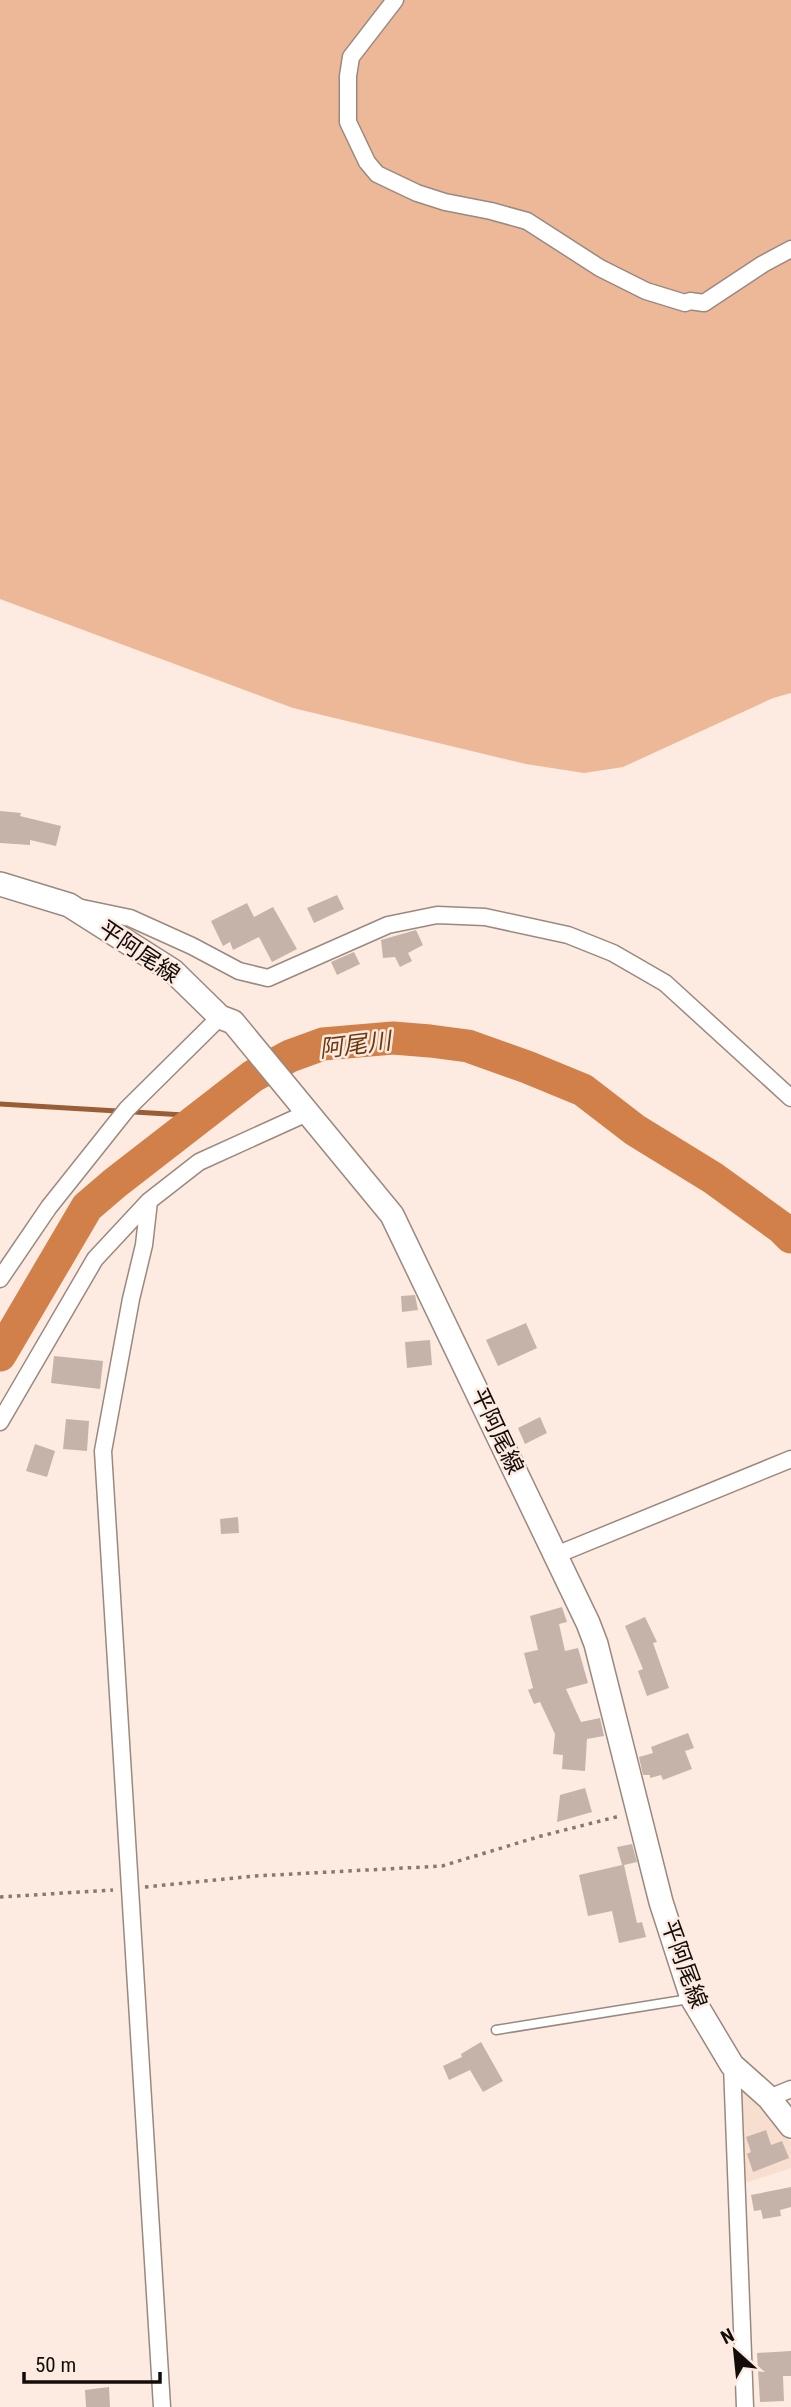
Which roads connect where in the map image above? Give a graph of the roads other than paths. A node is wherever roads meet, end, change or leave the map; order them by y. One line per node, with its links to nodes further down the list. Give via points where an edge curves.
1 (395, 0): 2 (street, via 351,57 348,76 348,122 377,174 445,202 527,221 600,268 685,303 704,303)
2 (791, 249)
3 (0, 884): 4 (main road, 平阿尾線)
4 (69, 905): 5 (main road, 平阿尾線, via 173,971); 6 (street, via 130,918 239,971 268,978 388,925 437,915 485,917 568,935 613,953 665,983)
5 (227, 1020): 7 (main road, 平阿尾線); 9 (street, via 127,1109 49,1207)
6 (791, 1098)
7 (304, 1108): 8 (street, via 199,1162); 12 (main road, 平阿尾線, via 392,1215)
8 (149, 1201): 10 (street, via 95,1259); 19 (street, via 103,1451)
9 (0, 1279)
10 (0, 1422)
11 (791, 1459): 12 (street)
12 (556, 1555): 13 (main road, 平阿尾線, via 596,1644 661,1902)
13 (692, 1998): 14 (lane); 15 (main road, 平阿尾線)
14 (496, 2031)
15 (732, 2065): 17 (main road, 平阿尾線); 20 (street)
16 (791, 2089): 17 (street)
17 (769, 2098): 18 (main road, 平阿尾線)
18 (791, 2126)
19 (162, 2407)
20 (745, 2407)

